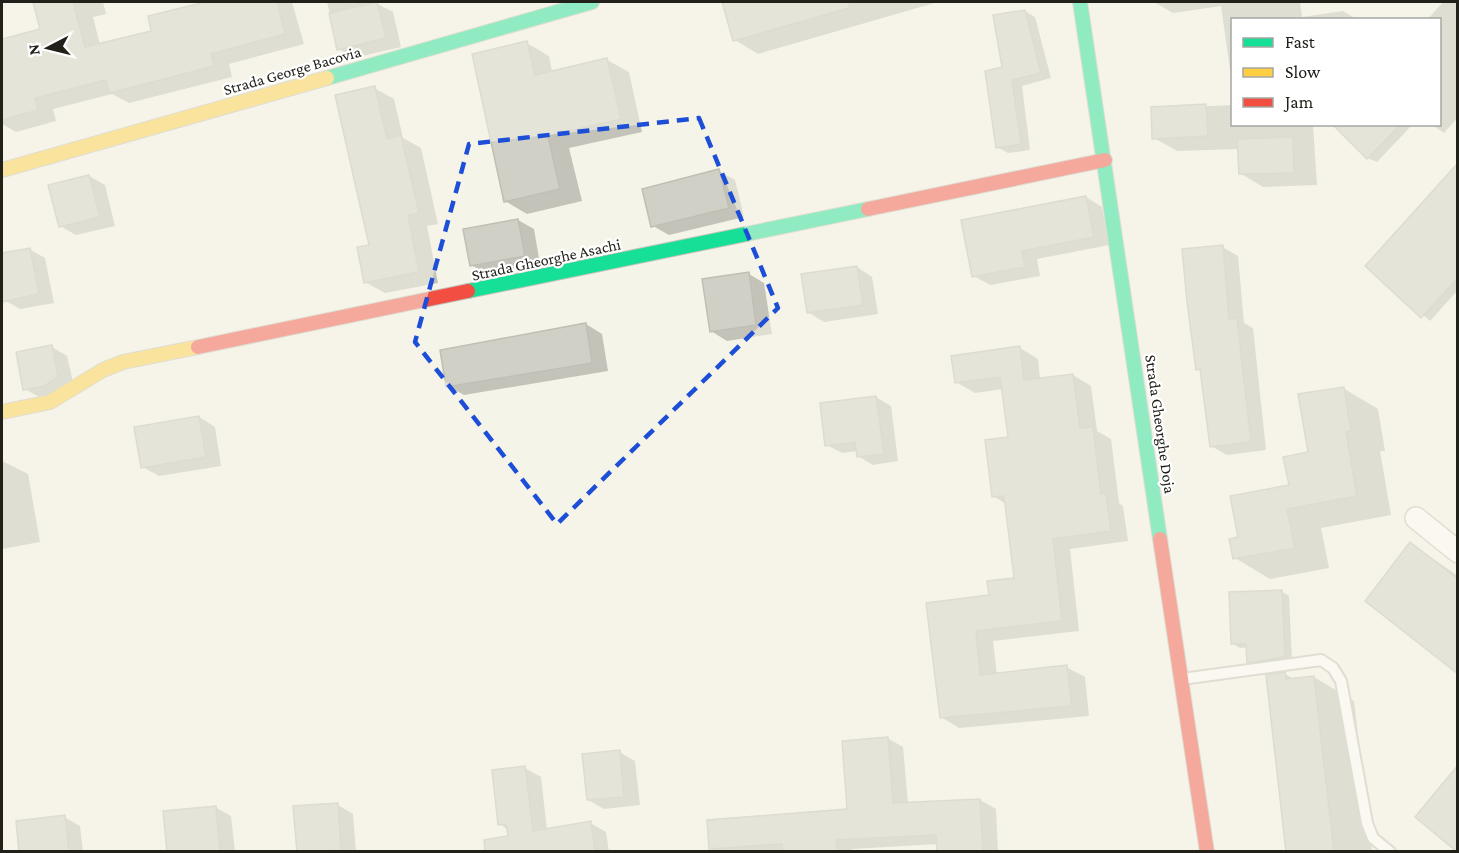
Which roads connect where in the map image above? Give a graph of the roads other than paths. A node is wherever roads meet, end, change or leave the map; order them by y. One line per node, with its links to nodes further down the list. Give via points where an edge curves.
1 (592, 2): 4 (street, Strada George Bacovia)
2 (1080, 2): 3 (street, Strada Gheorghe Doja)
3 (1105, 160): 5 (street, Strada Gheorghe Asachi, via 123,362 50,402); 8 (street, Strada Gheorghe Doja)
4 (2, 170)
5 (2, 412)
6 (1416, 518): 7 (street)
7 (1458, 552)
8 (1181, 679): 9 (street, Strada Gheorghe Doja); 10 (lane, via 1322,660 1334,668 1341,681 1367,823 1373,838)
9 (1207, 852)
10 (1390, 852)

